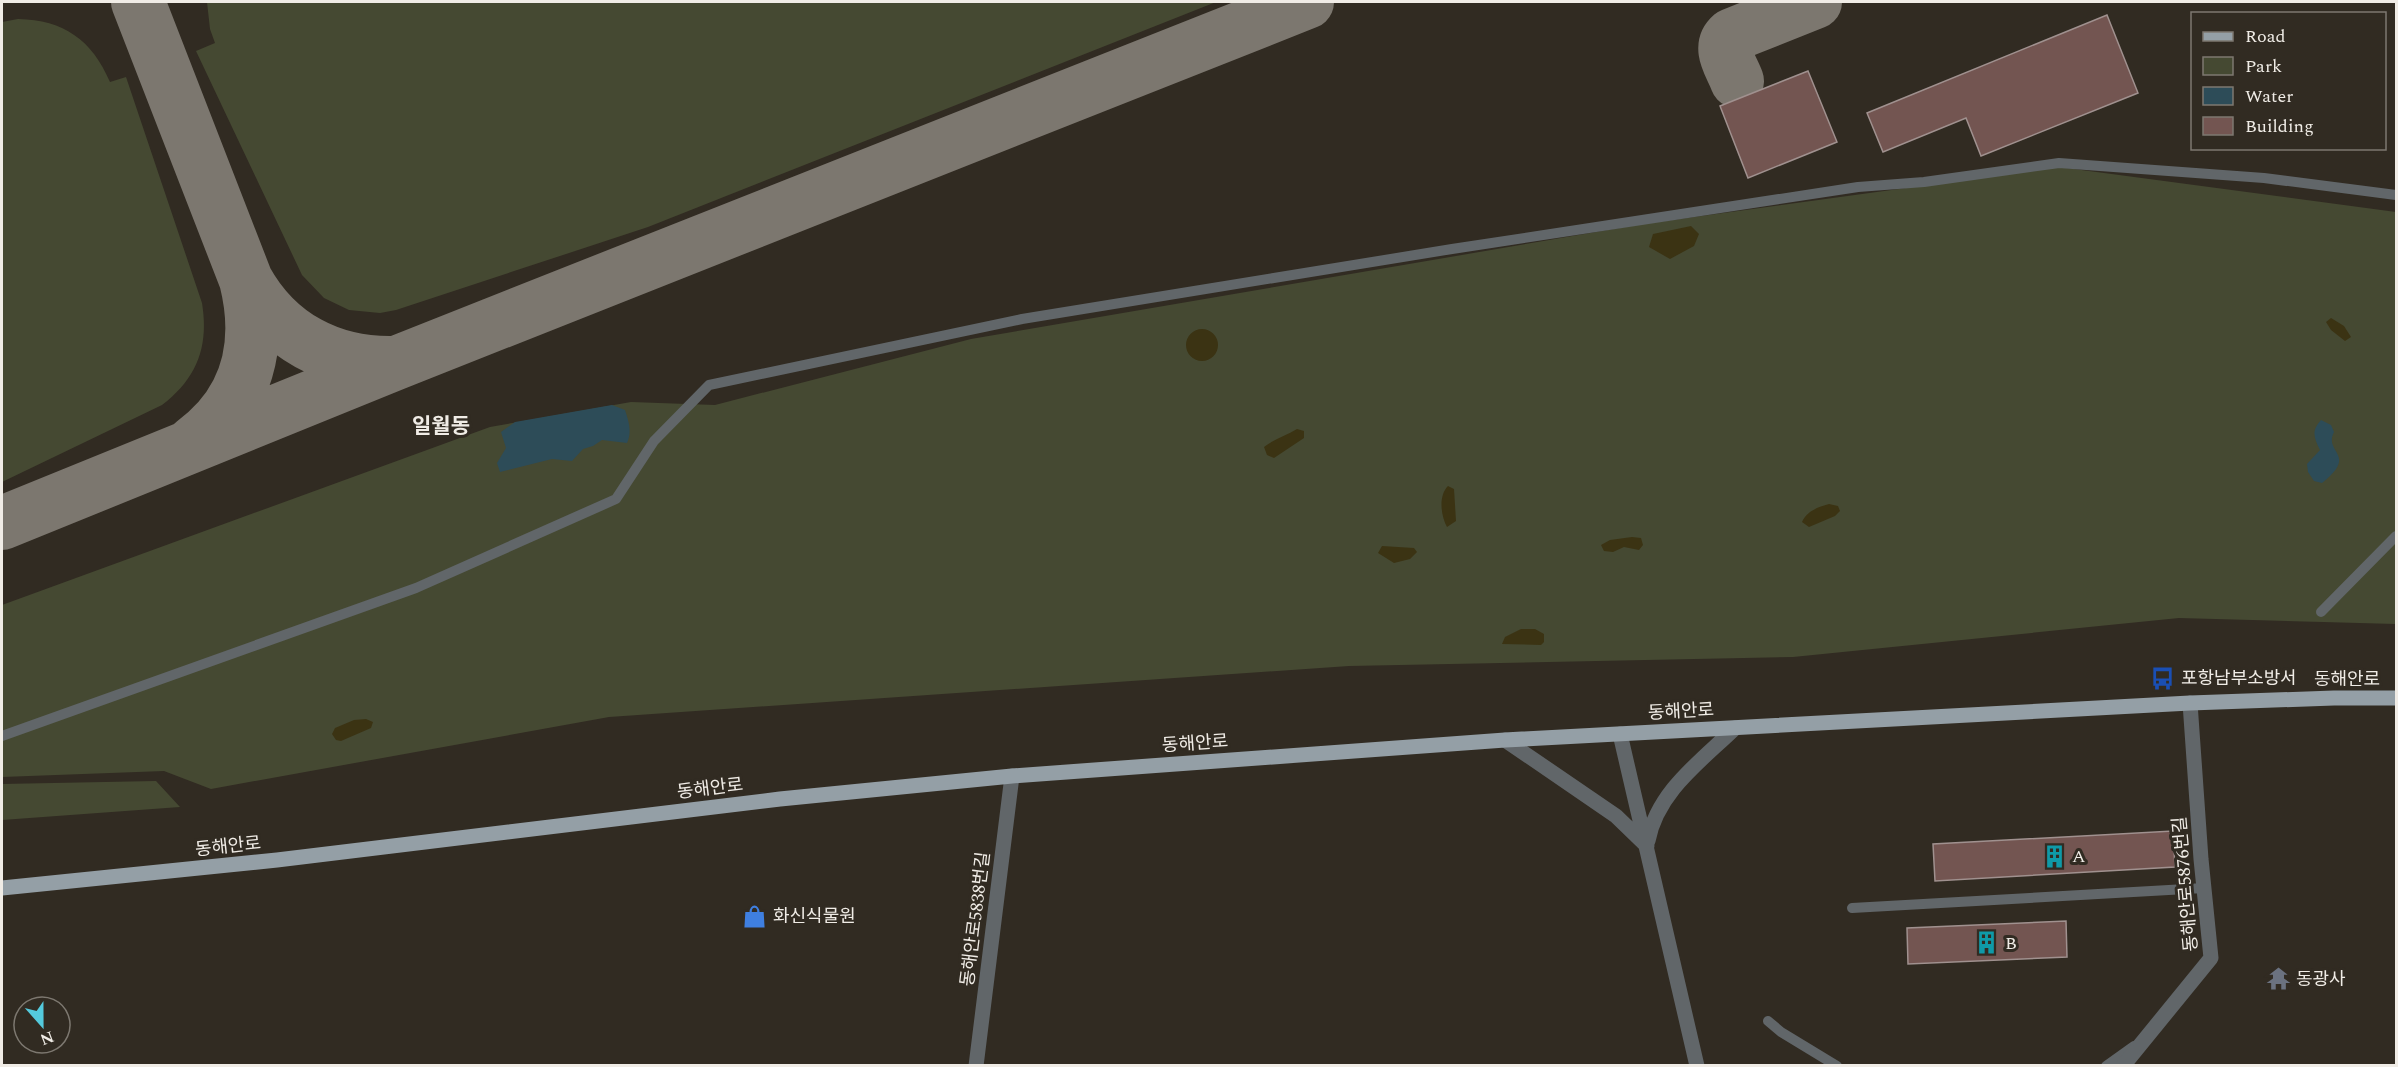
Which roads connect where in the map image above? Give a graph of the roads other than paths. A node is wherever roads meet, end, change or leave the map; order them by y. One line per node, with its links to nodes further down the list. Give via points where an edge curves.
1 (2397, 195): 8 (lane, via 2264,178 2058,163 1835,190 1440,250 1022,319 709,385 654,441 616,499 416,588)
2 (2397, 536): 3 (lane)
3 (2321, 612)
4 (2397, 698): 5 (main road, 동해안로)
5 (2190, 703): 6 (main road, 동해안로); 13 (street, 동해안로5876번길)
6 (1735, 728): 7 (main road, 동해안로); 11 (street, via 1672,789 1656,813)
7 (1620, 734): 9 (main road, 동해안로); 11 (street)
8 (2, 736)
9 (1505, 740): 10 (main road, 동해안로); 11 (street, via 1616,816)
10 (1012, 776): 12 (main road, 동해안로, via 780,799 277,861); 17 (street, 동해안로5838번길)
11 (1647, 846): 18 (street)
12 (2, 888)
13 (2204, 888): 14 (lane); 16 (street, 동해안로5876번길, via 2211,958)
14 (1852, 908)
15 (1768, 1021): 19 (lane)
16 (2146, 1037): 20 (lane); 21 (street, 동해안로5876번길)
17 (976, 1065)
18 (1697, 1065)
19 (1837, 1065)
20 (2106, 1065)
21 (2123, 1065)

